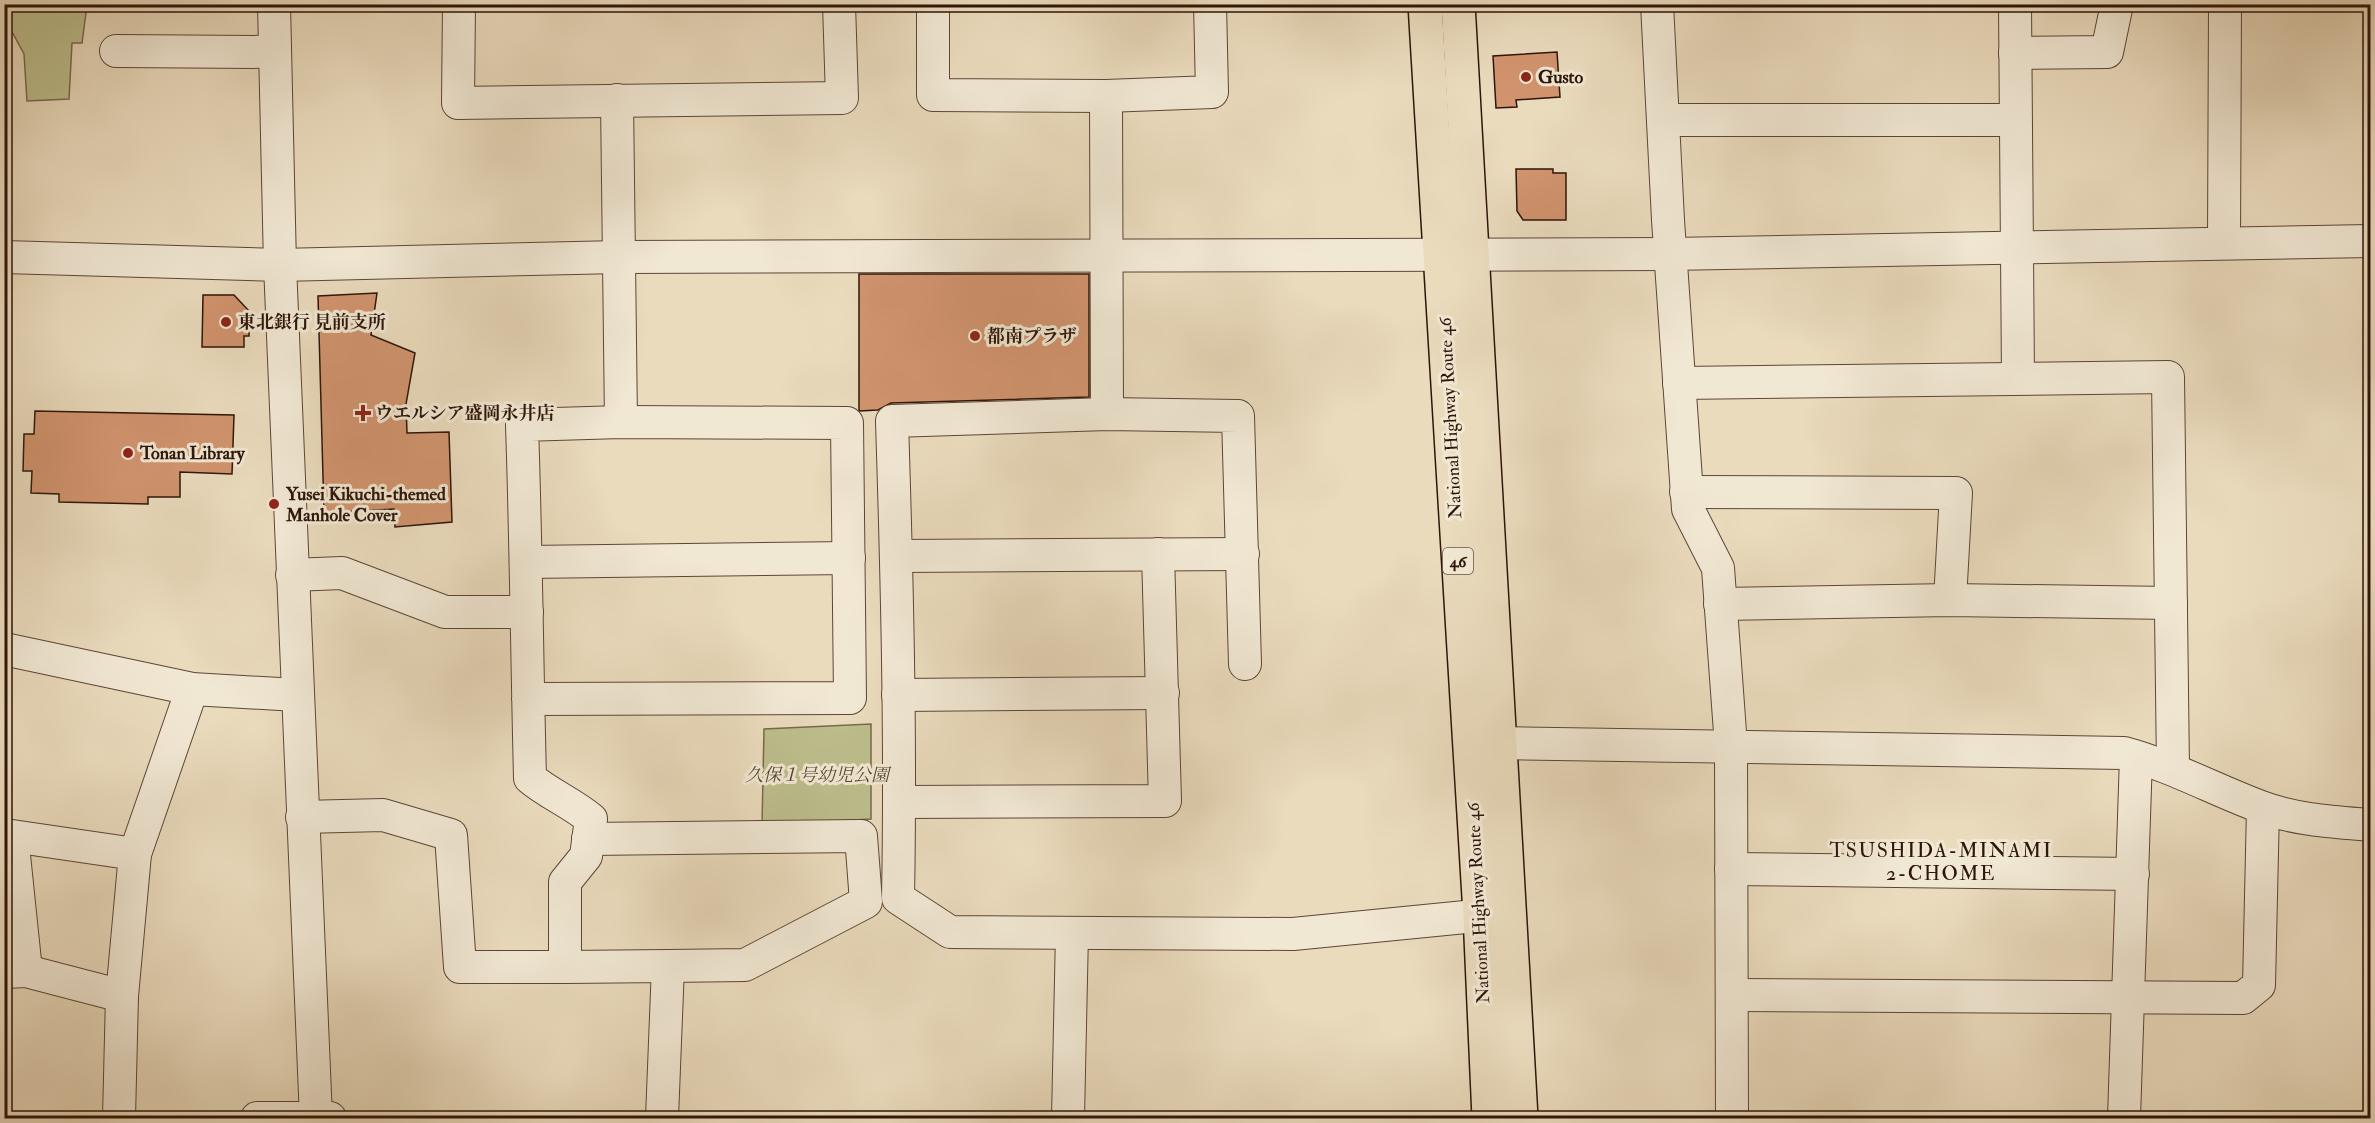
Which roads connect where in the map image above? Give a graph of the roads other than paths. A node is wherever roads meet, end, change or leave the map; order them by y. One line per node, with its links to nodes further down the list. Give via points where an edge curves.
1 (274, 4): 13 (street)
2 (459, 4): 16 (street, via 458,104)
3 (839, 4): 16 (street, via 842,98)
4 (933, 4): 15 (street, via 933,95)
5 (1210, 4): 15 (street, via 1212,92)
6 (1425, 4): 23 (highway, National Highway Route 46 / 46)
7 (1458, 4): 24 (highway, National Highway Route 46 / 46)
8 (1658, 4): 17 (street)
9 (2015, 4): 14 (street)
10 (2116, 4): 14 (street, via 2107,52)
11 (2225, 4): 20 (street)
12 (116, 51): 13 (street)
13 (275, 52): 28 (street)
14 (2015, 53): 18 (street)
15 (1106, 96): 27 (street)
16 (617, 100): 26 (street)
17 (1663, 120): 18 (street); 22 (street)
18 (2014, 120): 21 (street)
19 (2370, 241): 20 (street)
20 (2224, 243): 21 (street)
21 (2016, 248): 22 (street); 29 (street)
22 (1670, 254): 24 (street); 30 (street)
23 (1440, 256): 24 (street); 27 (street); 63 (highway, National Highway Route 46 / 46)
24 (1472, 256): 51 (highway, National Highway Route 46 / 46)
25 (4, 257): 28 (street)
26 (619, 257): 27 (street); 28 (street); 32 (street)
27 (1106, 257): 31 (street)
28 (280, 265): 39 (street)
29 (2018, 378): 30 (street); 41 (street, via 2168,377)
30 (1679, 382): 33 (street)
31 (1107, 414): 35 (street, via 1238,416); 36 (street, via 892,421)
32 (621, 422): 37 (street, via 847,423); 38 (street, via 522,425)
33 (1686, 492): 40 (street, via 1956,493); 42 (street, via 1688,509 1718,568)
34 (1158, 554): 35 (street); 36 (street); 47 (street)
35 (1243, 554): 45 (street)
36 (897, 556): 49 (street)
37 (849, 558): 38 (street); 50 (street, via 850,698)
38 (527, 562): 43 (street)
39 (292, 575): 43 (street, via 342,573 445,612); 48 (street)
40 (1950, 600): 41 (street); 42 (street)
41 (2171, 603): 54 (street)
42 (1720, 604): 52 (street)
43 (527, 612): 50 (street)
44 (4, 649): 46 (street)
45 (1245, 664)
46 (192, 689): 48 (street); 60 (street)
47 (1163, 693): 49 (street); 55 (street, via 1165,801)
48 (297, 695): 57 (street)
49 (898, 695): 55 (street)
50 (528, 699): 59 (street, via 530,778 591,819)
51 (1499, 743): 52 (street); 63 (highway, National Highway Route 46 / 46)
52 (1731, 746): 53 (street, via 2124,753); 61 (street)
53 (2136, 757): 54 (street); 62 (street)
54 (2174, 769): 56 (street)
55 (900, 802): 64 (street, via 898,898 950,932)
56 (2263, 808): 58 (street, via 2323,821); 70 (street, via 2259,985 2243,998)
57 (302, 817): 66 (street, via 383,815 451,835 460,967); 71 (street)
58 (2370, 825)
59 (588, 839): 65 (street, via 861,836 866,902 745,965); 66 (street, via 586,856 565,882)
60 (135, 854): 67 (street, via 12,836); 69 (street)
61 (1731, 869): 62 (street); 68 (street)
62 (2133, 874): 70 (street)
63 (1495, 914): 64 (street, via 1293,934); 77 (highway, National Highway Route 46 / 46); 78 (highway, National Highway Route 46 / 46)
64 (1072, 933): 76 (street)
65 (668, 966): 66 (street); 75 (street)
66 (565, 967)
67 (15, 971): 69 (street)
68 (1732, 995): 70 (street); 79 (street)
69 (122, 996): 72 (street)
70 (2128, 998): 80 (street)
71 (316, 1118): 73 (street); 74 (street)
72 (119, 1119)
73 (257, 1119)
74 (330, 1119)
75 (662, 1119)
76 (1068, 1119)
77 (1489, 1119)
78 (1521, 1119)
79 (1732, 1119)
80 (2124, 1119)

